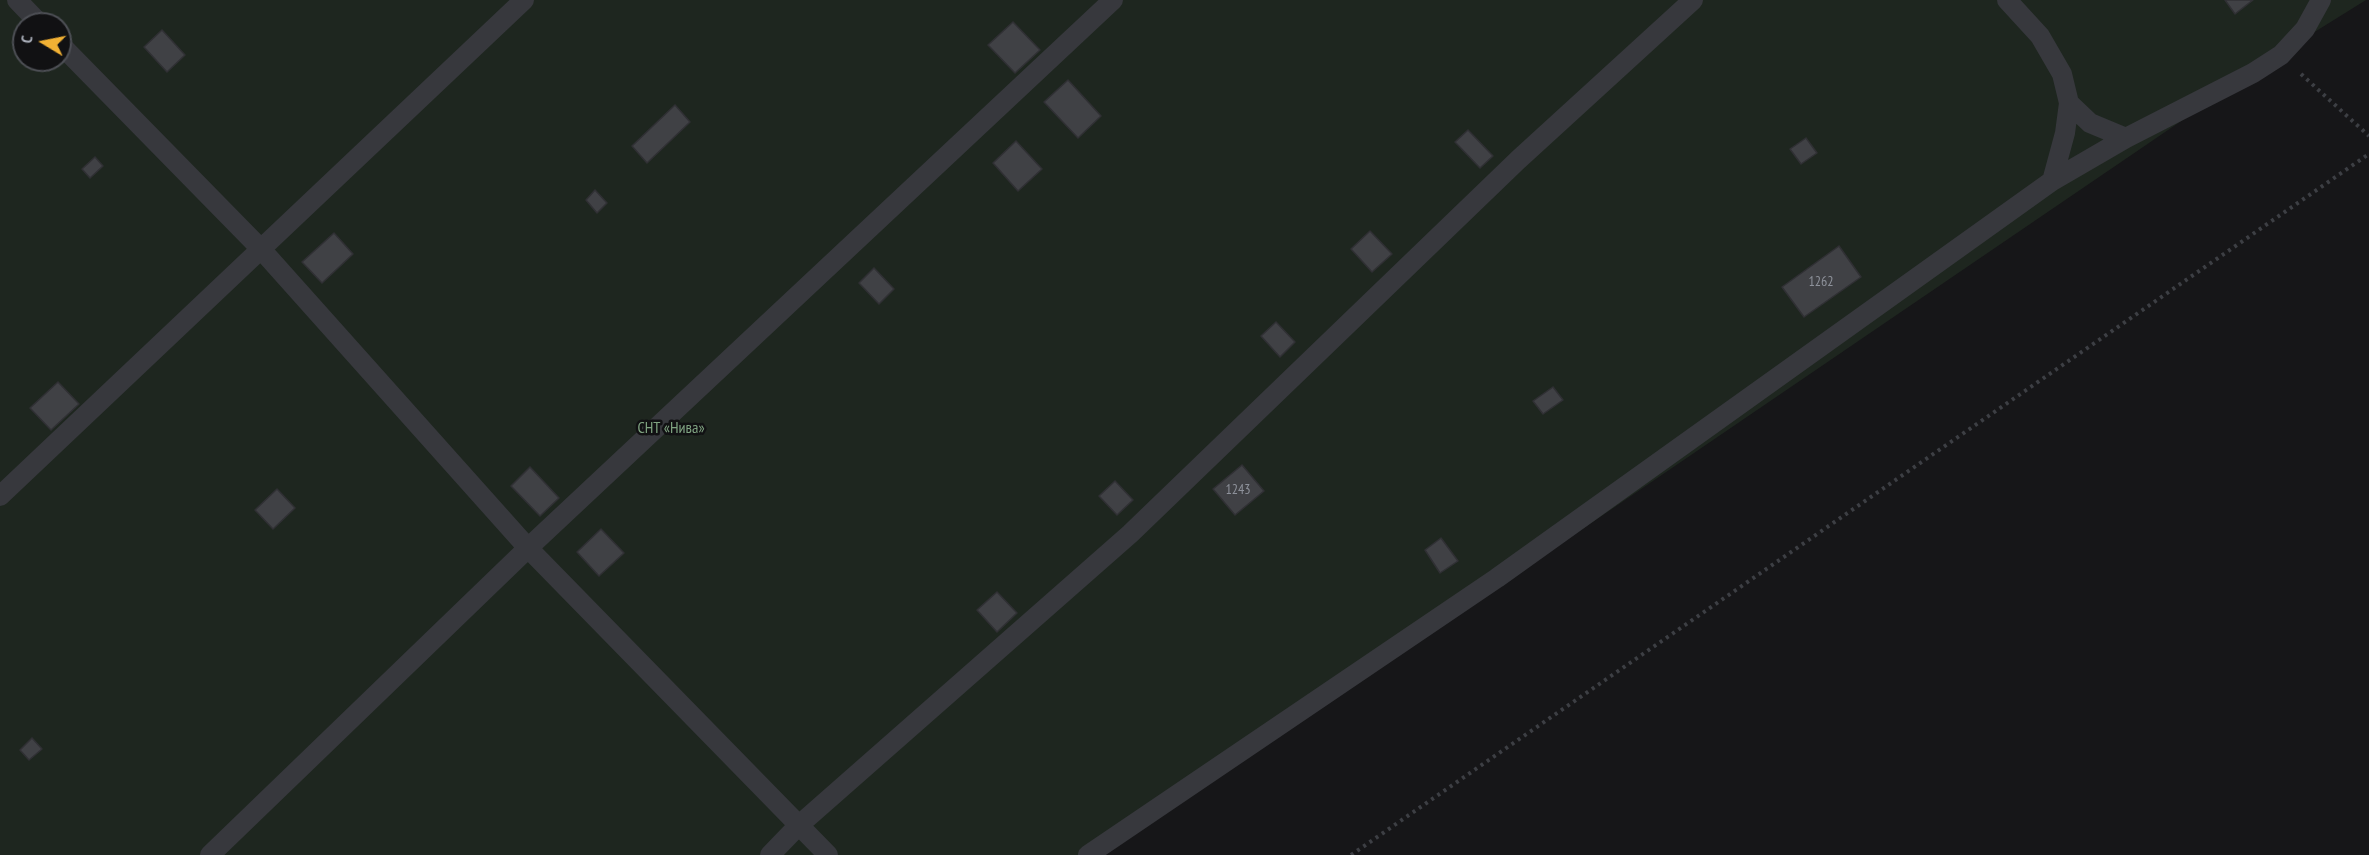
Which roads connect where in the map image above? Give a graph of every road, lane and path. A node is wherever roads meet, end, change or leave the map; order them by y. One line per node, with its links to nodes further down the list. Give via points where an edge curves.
1 (17, 0): 7 (lane)
2 (524, 0): 15 (lane)
3 (1113, 0): 17 (lane)
4 (1693, 0): 18 (lane, via 1518,160 1130,534)
5 (2007, 0): 10 (lane, via 2040,36 2062,74)
6 (2321, 0): 8 (lane, via 2305,29)
7 (28, 12)
8 (2281, 55): 11 (path); 12 (lane)
9 (72, 56): 15 (lane)
10 (2069, 103): 12 (lane, via 2090,123); 14 (lane)
11 (2369, 136)
12 (2126, 138): 14 (lane)
13 (2369, 154): 23 (path)
14 (2052, 181): 22 (lane, via 1497,578)
15 (260, 248): 16 (lane); 17 (lane)
16 (0, 496)
17 (528, 548): 18 (lane); 19 (lane)
18 (798, 826): 20 (lane); 21 (lane)
19 (210, 855)
20 (770, 855)
21 (828, 855)
22 (1088, 855)
23 (1351, 855)

